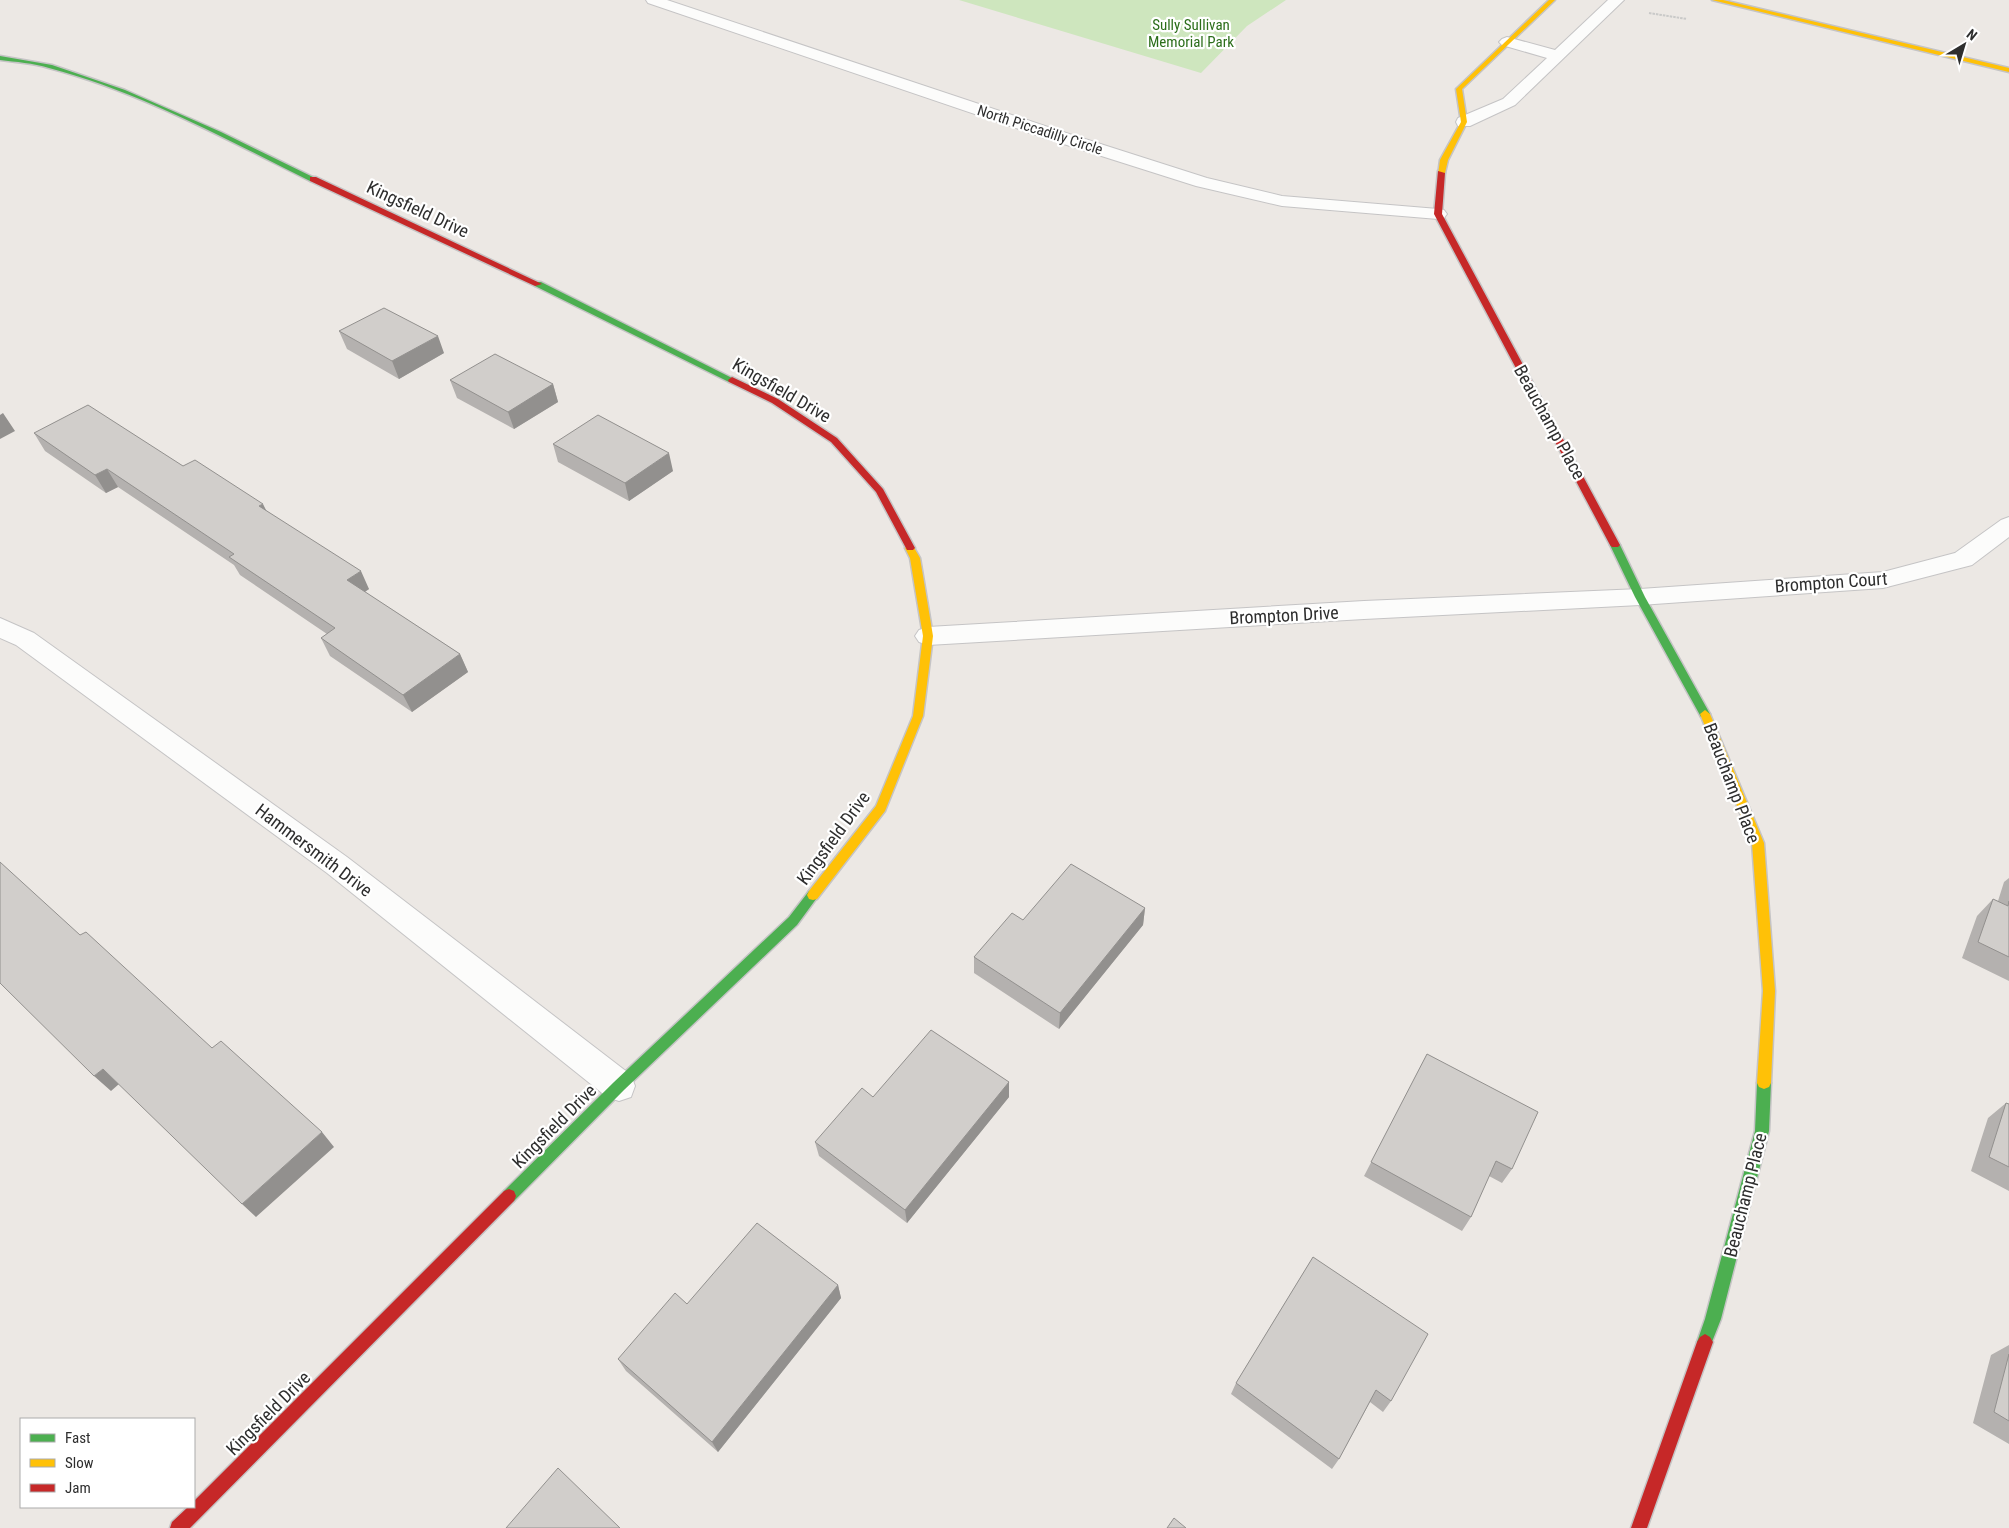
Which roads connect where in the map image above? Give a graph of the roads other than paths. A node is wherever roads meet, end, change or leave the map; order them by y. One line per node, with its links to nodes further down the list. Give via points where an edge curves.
1 (653, 0): 10 (street, North Piccadilly Circle, via 1202,182 1282,201)
2 (1552, 0): 5 (street)
3 (1617, 0): 6 (street)
4 (1715, 0): 8 (street)
5 (1507, 42): 6 (street); 9 (street, via 1459,89)
6 (1559, 56): 9 (street, via 1509,102)
7 (0, 58): 14 (street, Kingsfield Drive, via 55,67 132,96 523,276 775,401 834,440 880,491 915,558)
8 (2009, 70)
9 (1464, 122): 10 (street, via 1444,160)
10 (1438, 214): 12 (street, Beauchamp Place, via 1601,515)
11 (2009, 525): 12 (street, Brompton Court, via 1963,560 1883,580)
12 (1640, 597): 14 (street, Brompton Drive, via 1354,610); 17 (street, Beauchamp Place, via 1711,724 1758,843 1769,992 1762,1131 1713,1319)
13 (0, 627): 15 (street, Hammersmith Drive, via 25,639 337,865)
14 (928, 636): 15 (street, Kingsfield Drive, via 918,716 881,808 793,921)
15 (619, 1086): 16 (street, Kingsfield Drive)
16 (178, 1528)
17 (1639, 1528)

